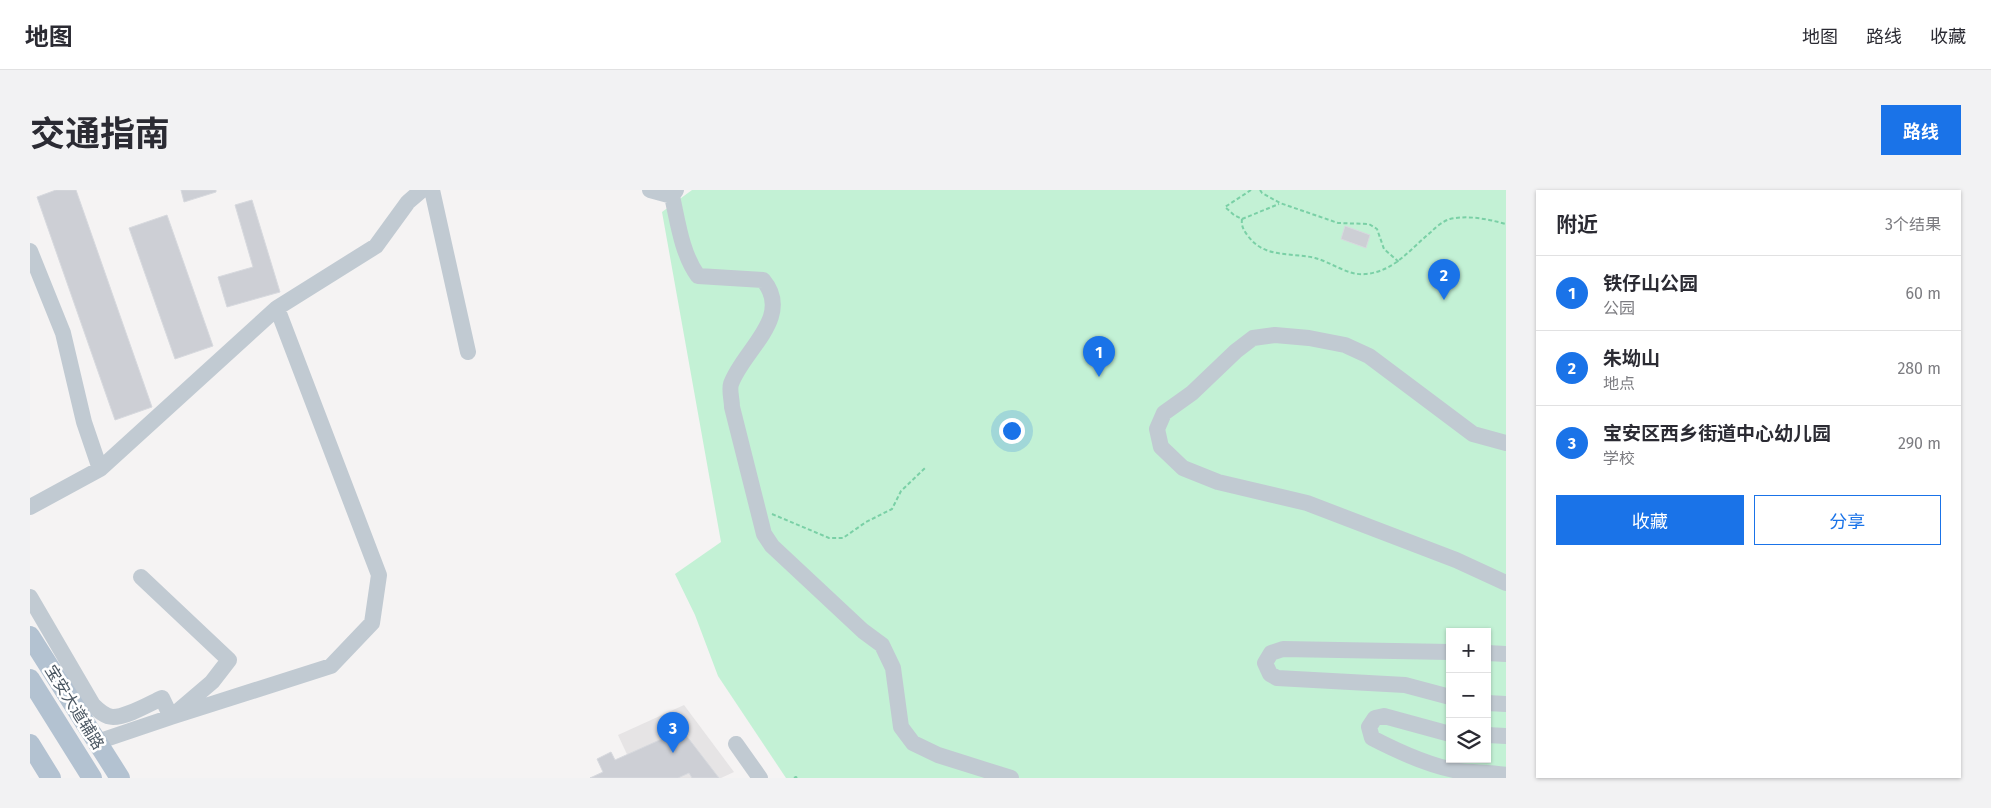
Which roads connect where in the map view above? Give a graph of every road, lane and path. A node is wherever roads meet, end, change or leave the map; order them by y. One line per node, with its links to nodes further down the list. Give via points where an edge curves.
1 (422, 190): 12 (street, via 408,202 376,246)
2 (432, 190): 13 (street)
3 (650, 190): 6 (street)
4 (1250, 190): 8 (path, via 1225,207)
5 (1260, 190): 7 (path)
6 (674, 193): 18 (street, via 690,265 698,276 763,280 771,290 772,312 764,336 740,364 730,386 732,407)
7 (1280, 203): 8 (path); 11 (path, via 1338,223 1369,224 1377,229 1384,249)
8 (1242, 219): 11 (path, via 1244,231 1260,248 1282,255 1313,257 1364,275)
9 (1506, 224): 11 (path, via 1466,217 1448,220 1420,240)
10 (30, 251): 16 (street, via 63,333 84,422)
11 (1399, 262)
12 (277, 308): 16 (street); 30 (street, via 379,576 372,623 331,666)
13 (468, 352)
14 (1506, 443): 20 (street, via 1473,434 1369,356 1345,345 1275,334 1253,338 1236,350 1192,393 1164,413 1157,429 1162,448 1183,468 1218,482 1307,504 1456,560)
15 (925, 468): 18 (path, via 901,491 892,509 843,538 829,538 796,522)
16 (100, 469): 17 (street)
17 (30, 506)
18 (758, 511): 42 (street, via 764,534 772,546 882,645 893,668 901,727 913,743 938,755)
19 (141, 577): 30 (street, via 229,660 212,682)
20 (1506, 583)
21 (30, 597): 30 (street, via 93,706 113,717 162,698)
22 (30, 636): 34 (main road, 宝安大道辅路)
23 (1446, 652): 27 (street, via 1283,649 1270,653 1265,663 1270,674 1277,678 1405,685)
24 (1491, 653): 25 (street)
25 (1506, 654)
26 (30, 679): 39 (main road)
27 (1446, 696)
28 (1491, 703): 29 (street)
29 (1506, 704)
30 (171, 717): 34 (street)
31 (1446, 733): 37 (street, via 1384,716 1375,718 1369,727 1372,738 1423,761 1460,771)
32 (1491, 735): 33 (street)
33 (1506, 736)
34 (97, 742): 40 (main road, 宝安大道辅路)
35 (30, 744): 38 (main road)
36 (736, 744): 41 (street)
37 (1506, 776)
38 (51, 778)
39 (92, 778)
40 (120, 778)
41 (760, 778)
42 (1011, 778)

